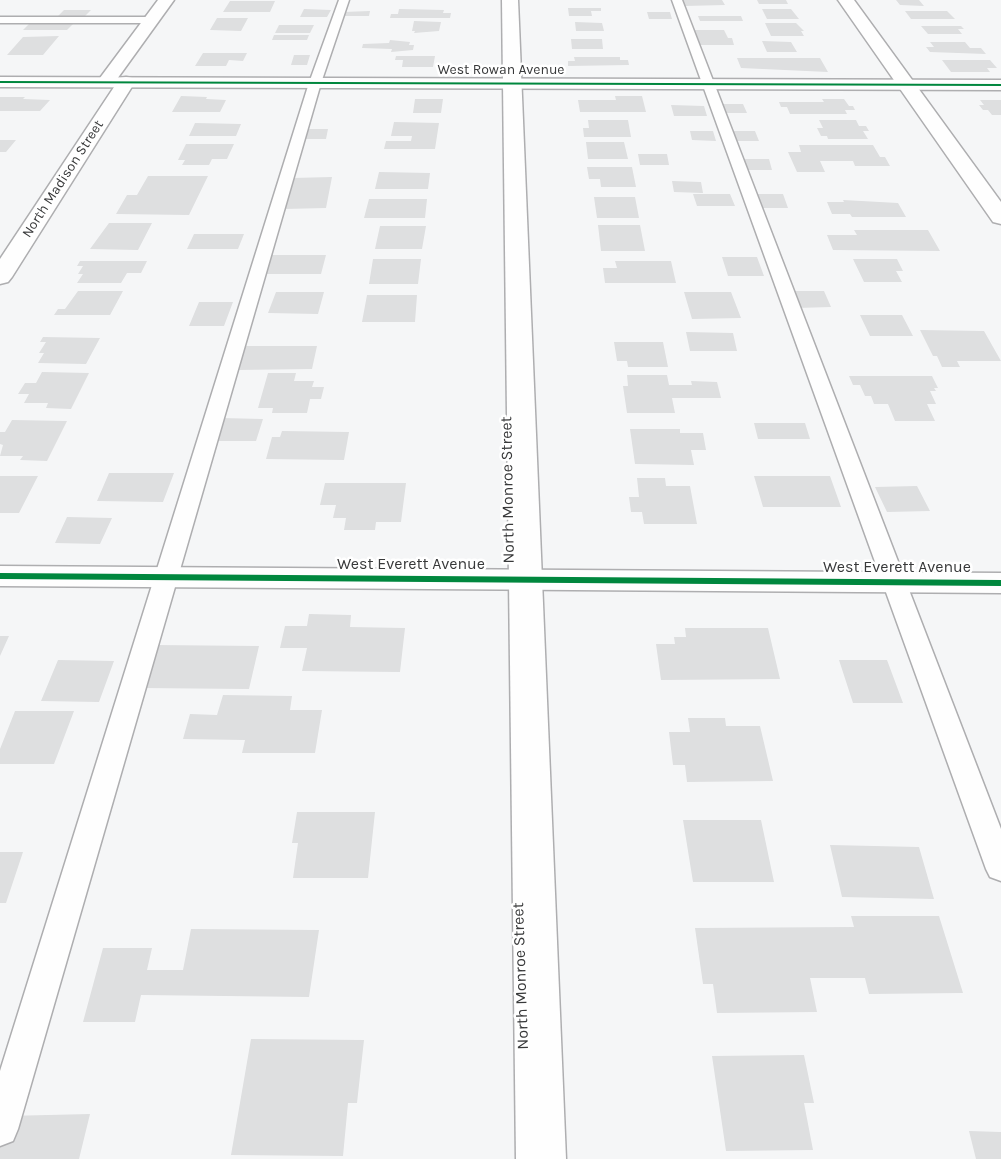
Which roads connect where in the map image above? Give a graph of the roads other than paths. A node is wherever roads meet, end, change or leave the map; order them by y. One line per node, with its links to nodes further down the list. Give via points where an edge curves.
1 (166, 0): 7 (street, North Madison Street)
2 (344, 0): 10 (lane)
3 (510, 0): 11 (street, North Monroe Street)
4 (677, 0): 12 (lane)
5 (846, 0): 13 (street)
6 (0, 20): 7 (lane)
7 (151, 20): 9 (street, North Madison Street)
8 (0, 82): 9 (street, West Rowan Avenue)
9 (116, 82): 10 (street, West Rowan Avenue); 16 (street, North Madison Street)
10 (315, 83): 11 (street, West Rowan Avenue); 18 (lane)
11 (513, 84): 12 (street, West Rowan Avenue); 19 (street, North Monroe Street)
12 (707, 84): 13 (street, West Rowan Avenue); 20 (lane)
13 (906, 84): 14 (street, West Rowan Avenue); 15 (street)
14 (1001, 85)
15 (1001, 217)
16 (0, 277)
17 (0, 576): 18 (street, West Everett Avenue)
18 (167, 578): 19 (street, West Everett Avenue); 23 (lane)
19 (525, 580): 20 (street, West Everett Avenue); 24 (street, North Monroe Street)
20 (895, 582): 21 (street, West Everett Avenue); 22 (lane)
21 (1001, 583)
22 (1001, 869)
23 (0, 1129)
24 (542, 1159)

